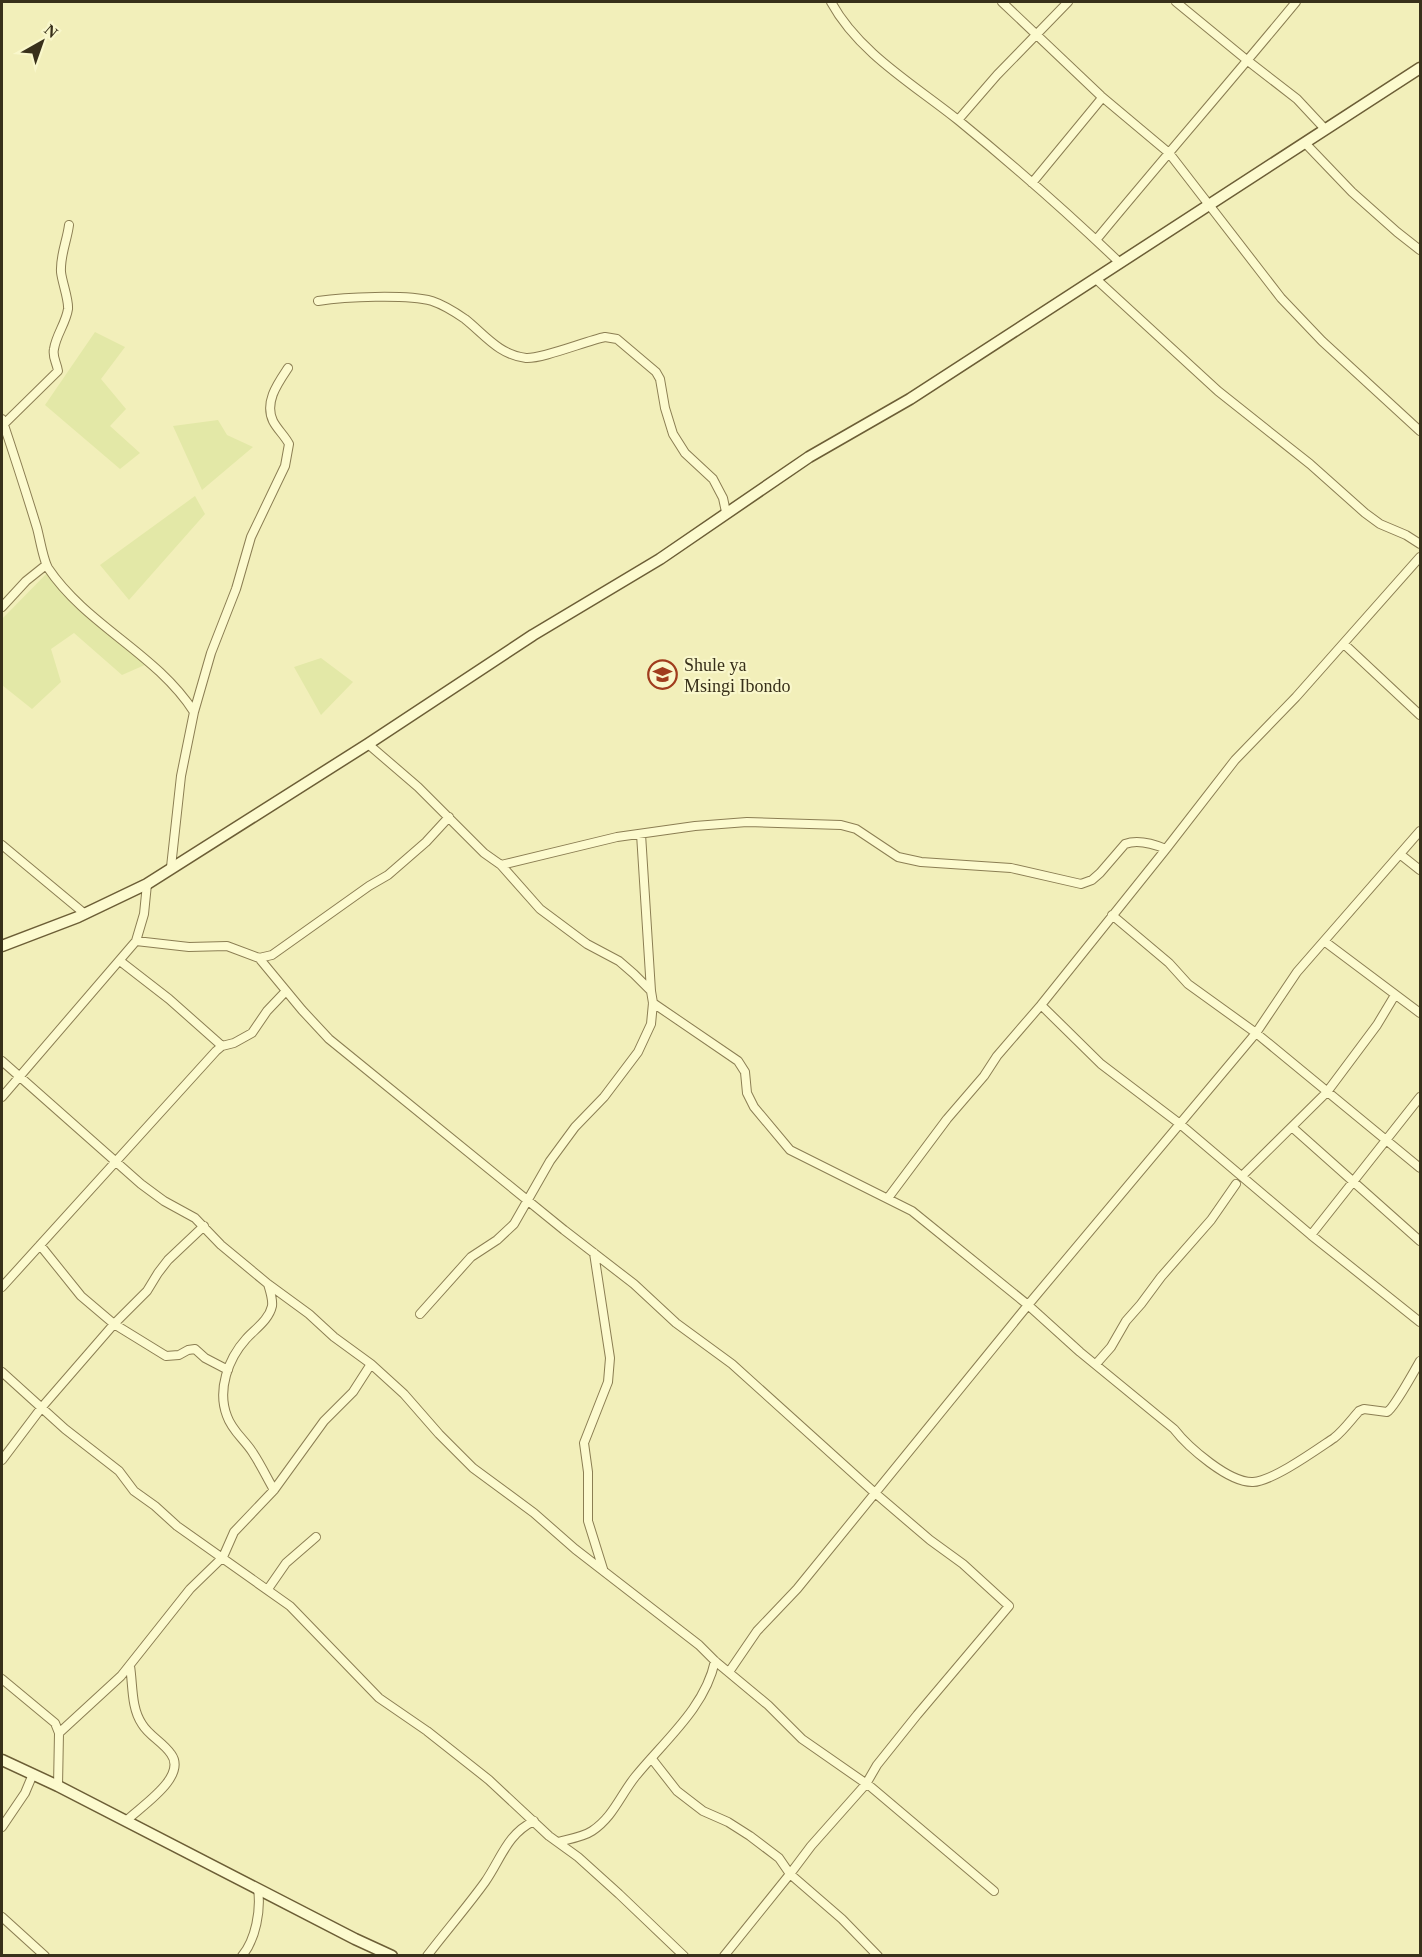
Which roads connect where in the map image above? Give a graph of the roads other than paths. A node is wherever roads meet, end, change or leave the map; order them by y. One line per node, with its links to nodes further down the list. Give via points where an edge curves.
1 (831, 2): 10 (street, via 855,36)
2 (1002, 2): 6 (street)
3 (1068, 2): 6 (street)
4 (1176, 2): 7 (street)
5 (1296, 2): 7 (street)
6 (1035, 34): 9 (street); 10 (street)
7 (1248, 61): 11 (street, via 1297,99); 13 (street)
8 (1420, 68): 11 (main road)
9 (1102, 98): 13 (street); 14 (street)
10 (958, 120): 14 (street)
11 (1326, 129): 12 (main road)
12 (1305, 142): 15 (main road); 18 (street, via 1352,192)
13 (1169, 153): 15 (street); 17 (street)
14 (1032, 183): 17 (street)
15 (1210, 204): 19 (main road); 24 (street, via 1281,298)
16 (69, 225): 23 (street, via 61,269 68,305 54,349 58,371)
17 (1095, 240): 19 (street)
18 (1420, 250)
19 (1120, 263): 20 (main road)
20 (1096, 279): 25 (main road); 26 (street, via 1218,391 1365,513)
21 (318, 301): 25 (street, via 379,298 432,302 465,319 513,356 529,358 605,337 617,339 656,372 673,434 685,453 713,479)
22 (288, 368): 31 (street, via 275,390 270,413 289,444 285,466 251,537)
23 (2, 422): 28 (street)
24 (1420, 431)
25 (726, 512): 33 (main road, via 660,560 533,635)
26 (1420, 544)
27 (1420, 557): 30 (street)
28 (46, 565): 29 (street); 31 (street, via 85,610 168,679)
29 (2, 607)
30 (1344, 644): 32 (street); 38 (street, via 1235,760)
31 (194, 712): 41 (street, via 181,776)
32 (1420, 715)
33 (368, 744): 34 (street); 41 (main road)
34 (449, 817): 40 (street); 49 (street, via 388,875 278,951)
35 (1420, 831): 39 (street)
36 (641, 834): 38 (street, via 747,822 842,825 856,829 898,857 1011,868 1081,884 1092,880 1125,844 1149,843); 40 (street); 52 (street)
37 (2, 845): 44 (street)
38 (1166, 849): 45 (street)
39 (1401, 855): 42 (street); 47 (street)
40 (501, 865): 52 (street, via 540,909 587,944 619,961)
41 (171, 867): 43 (main road)
42 (1420, 870)
43 (147, 884): 44 (main road); 46 (street)
44 (85, 914): 48 (main road)
45 (1112, 915): 55 (street); 57 (street, via 1188,984)
46 (136, 941): 49 (street, via 189,947 227,946); 50 (street)
47 (1324, 941): 53 (street); 57 (street, via 1297,972)
48 (2, 946)
49 (258, 958): 51 (street)
50 (120, 961): 58 (street); 60 (street)
51 (286, 991): 58 (street, via 252,1032); 73 (street, via 329,1039)
52 (651, 991): 54 (street)
53 (1395, 994): 56 (street); 61 (street)
54 (653, 1003): 72 (street, via 738,1061 754,1107 790,1150); 73 (street, via 651,1024 638,1052 604,1097 574,1127)
55 (1041, 1005): 64 (street, via 1101,1064); 72 (street, via 996,1056)
56 (1420, 1013)
57 (1256, 1034): 61 (street); 64 (street)
58 (222, 1046): 67 (street)
59 (2, 1061): 60 (street)
60 (20, 1076): 63 (street); 67 (street)
61 (1327, 1092): 65 (street); 66 (street)
62 (1420, 1097): 66 (street)
63 (2, 1098)
64 (1180, 1124): 69 (street); 81 (street)
65 (1293, 1128): 69 (street); 70 (street)
66 (1387, 1139): 68 (street); 70 (street)
67 (116, 1160): 74 (street, via 141,1184); 77 (street)
68 (1420, 1168)
69 (1243, 1176): 75 (street)
70 (1354, 1181): 75 (street); 76 (street)
71 (1236, 1184): 87 (street, via 1211,1220 1126,1321)
72 (888, 1198): 81 (street, via 912,1211)
73 (527, 1199): 78 (street); 82 (street, via 506,1233 471,1257)
74 (204, 1226): 79 (street, via 210,1236); 84 (street, via 168,1260 147,1291)
75 (1311, 1235): 83 (street)
76 (1420, 1241)
77 (40, 1245): 80 (street); 84 (street, via 81,1296)
78 (594, 1253): 93 (street, via 676,1323 732,1364); 96 (street, via 610,1358 608,1382 584,1443 588,1521)
79 (268, 1284): 86 (street); 88 (street, via 272,1307 235,1352)
80 (2, 1287)
81 (1028, 1305): 87 (street); 93 (street)
82 (420, 1314)
83 (1420, 1323)
84 (114, 1324): 88 (street, via 160,1354 174,1356 195,1349); 90 (street)
85 (1420, 1361): 87 (street, via 1393,1409 1364,1409 1335,1437 1270,1478 1252,1482 1228,1474 1210,1461)
86 (371, 1364): 92 (street); 96 (street, via 472,1468)
87 (1096, 1365)
88 (228, 1370): 92 (street, via 223,1397 226,1414)
89 (2, 1372): 90 (street)
90 (42, 1407): 91 (street); 95 (street, via 119,1471 139,1495)
91 (2, 1460)
92 (274, 1490): 95 (street, via 234,1532)
93 (875, 1493): 100 (street, via 757,1632); 106 (street, via 1009,1606 917,1715)
94 (316, 1537): 97 (street, via 286,1563)
95 (223, 1557): 97 (street); 99 (street, via 190,1590)
96 (603, 1569): 98 (street)
97 (268, 1589): 109 (street, via 310,1626 379,1698 489,1780)
98 (715, 1661): 100 (street); 103 (street, via 695,1706)
99 (130, 1666): 102 (street); 108 (street, via 139,1718 170,1751 174,1764 171,1777 159,1794)
100 (729, 1672): 106 (street, via 802,1739)
101 (2, 1679): 102 (street, via 50,1717)
102 (59, 1733): 107 (street)
103 (652, 1758): 111 (street, via 607,1819 591,1832); 112 (street, via 677,1791 750,1836 779,1858)
104 (2, 1760): 105 (main road)
105 (33, 1774): 107 (main road); 110 (street)
106 (866, 1784): 112 (street); 114 (street)
107 (58, 1786): 108 (main road)
108 (126, 1821): 113 (main road)
109 (534, 1821): 111 (street); 119 (street, via 513,1835 484,1883)
110 (2, 1827)
111 (558, 1842): 120 (street)
112 (790, 1874): 121 (street); 122 (street)
113 (258, 1889): 117 (street, via 260,1901 252,1940); 118 (main road)
114 (994, 1891)
115 (2, 1917): 116 (street)
116 (45, 1956)
117 (242, 1956)
118 (392, 1956)
119 (427, 1956)
120 (684, 1956)
121 (724, 1956)
122 (878, 1956)

